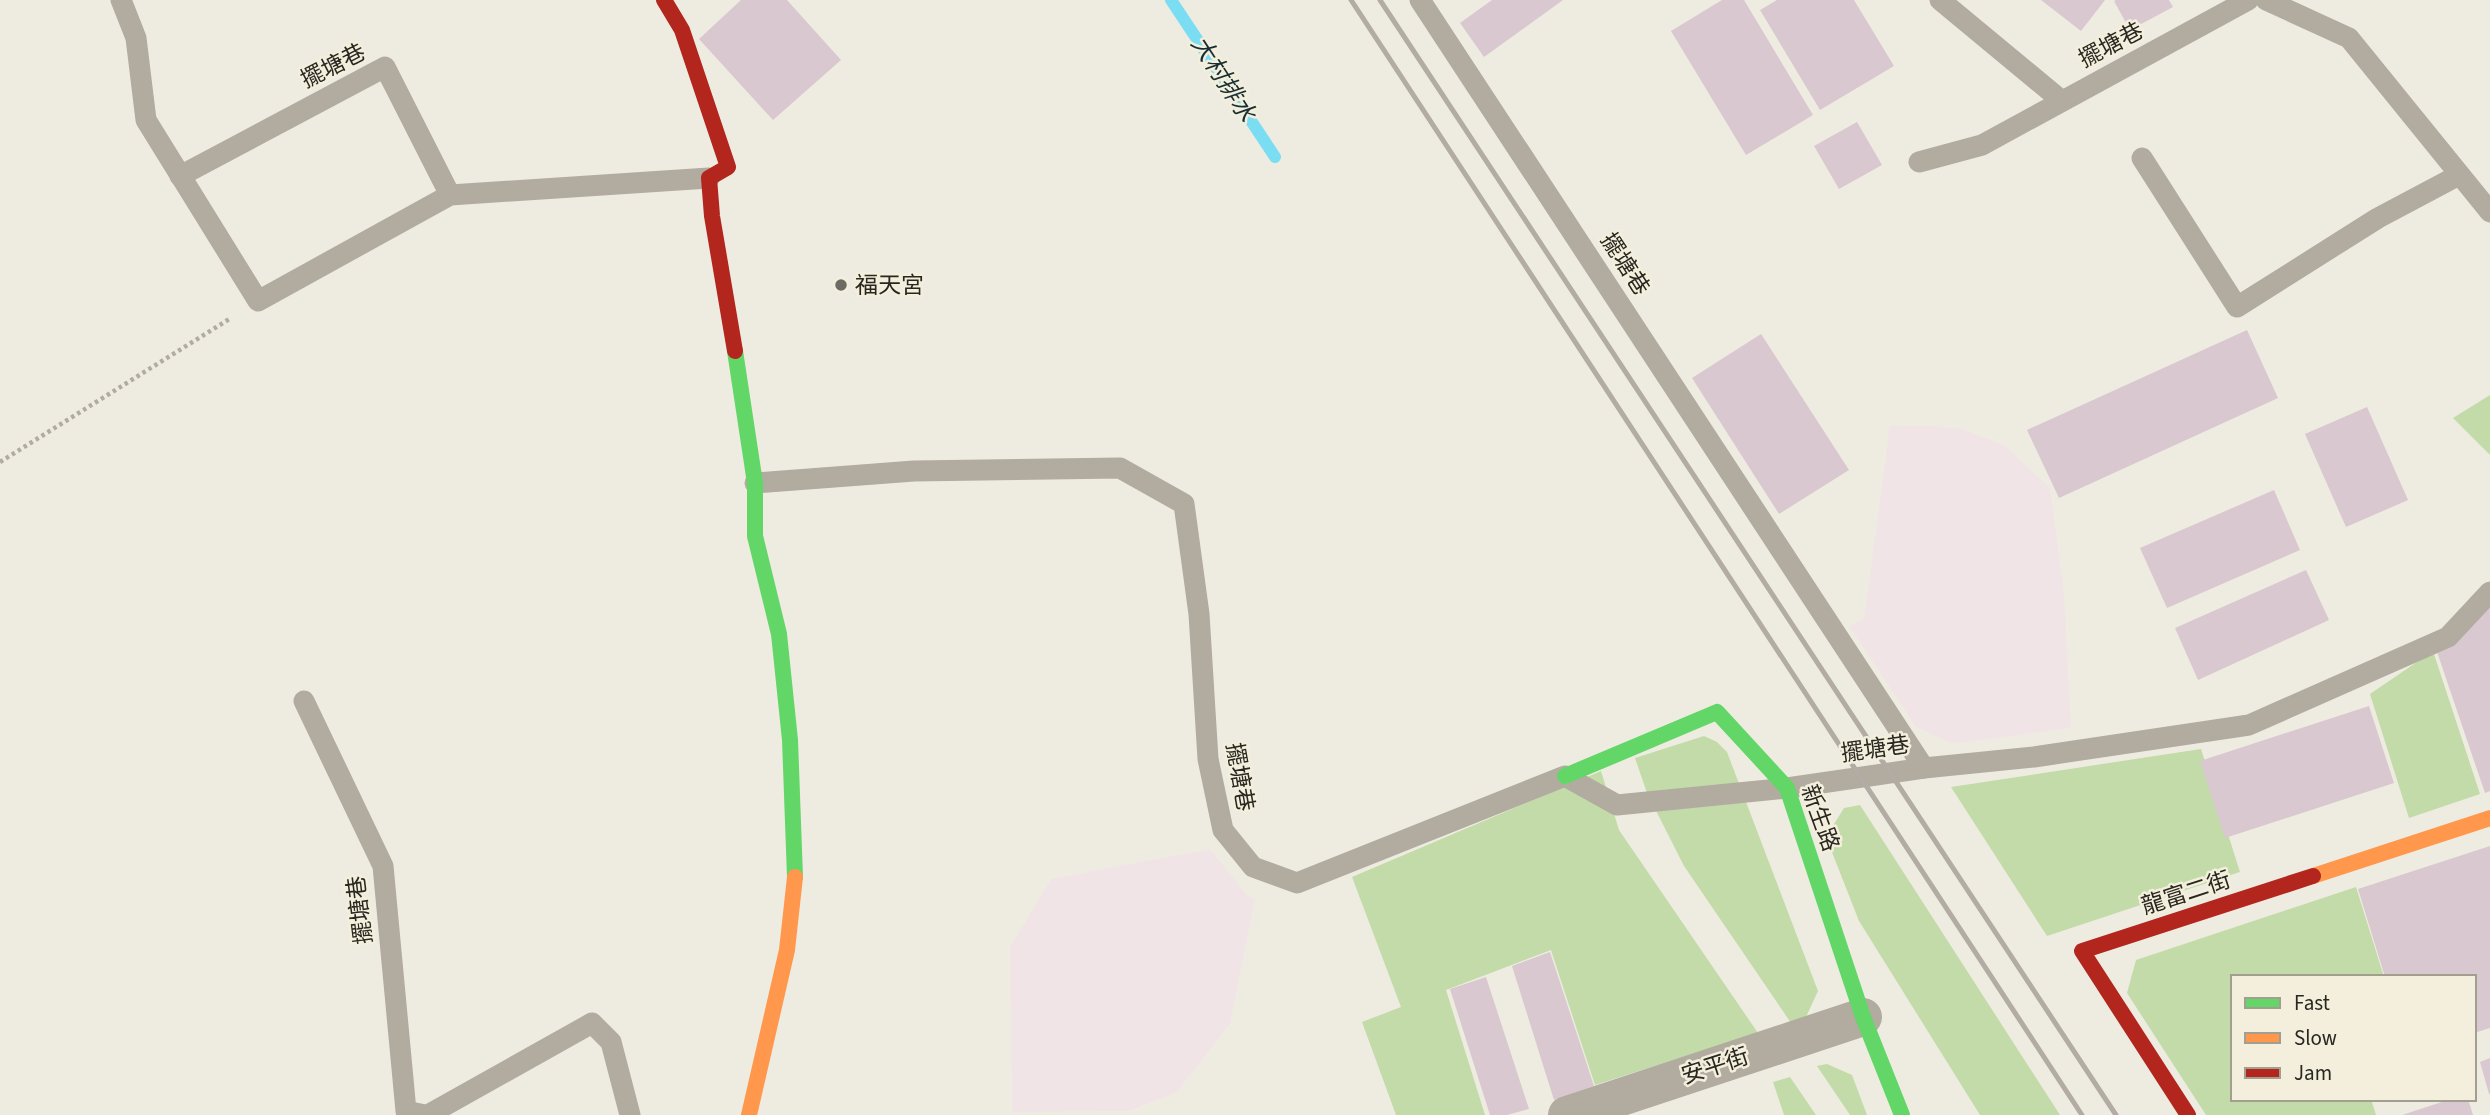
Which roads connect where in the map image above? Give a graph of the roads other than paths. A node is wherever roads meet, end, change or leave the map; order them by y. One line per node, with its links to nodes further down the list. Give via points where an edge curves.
1 (121, 0): 11 (lane, via 136,38 146,120)
2 (664, 0): 12 (street, via 682,30 728,167)
3 (1420, 0): 18 (lane, 擺塘巷)
4 (1940, 0): 7 (lane)
5 (2248, 0): 7 (lane, 擺塘巷)
6 (2266, 0): 10 (lane, via 2349,38)
7 (2062, 101): 9 (lane, 擺塘巷, via 1982,145)
8 (2142, 158): 10 (lane, via 2237,307 2378,218)
9 (1919, 162)
10 (2459, 175): 14 (lane)
11 (180, 176): 13 (lane, via 258,301); 13 (lane, 擺塘巷, via 385,67)
12 (709, 178): 13 (lane); 15 (street)
13 (450, 195)
14 (2490, 212)
15 (755, 483): 19 (lane, 擺塘巷, via 914,471 1120,468 1184,504 1199,614 1208,759 1223,830 1253,867 1297,883); 25 (street, via 755,536 779,635 790,740 795,883 787,950)
16 (2490, 592): 18 (lane, 擺塘巷, via 2448,637 2249,725 2034,757)
17 (303, 701): 23 (lane, 擺塘巷, via 383,866 406,1111)
18 (1924, 768): 20 (lane, 擺塘巷)
19 (1565, 776): 20 (lane, 擺塘巷, via 1617,805); 20 (street, 新生路, via 1717,712)
20 (1787, 788): 22 (street, 新生路)
21 (2490, 818): 28 (street, 龍富二街, via 2082,951)
22 (1863, 1017): 26 (street, 安平街); 27 (street, 新生路)
23 (427, 1115): 24 (lane, 擺塘巷, via 592,1023 611,1042)
24 (630, 1115)
25 (749, 1115)
26 (1567, 1115)
27 (1902, 1115)
28 (2188, 1115)

